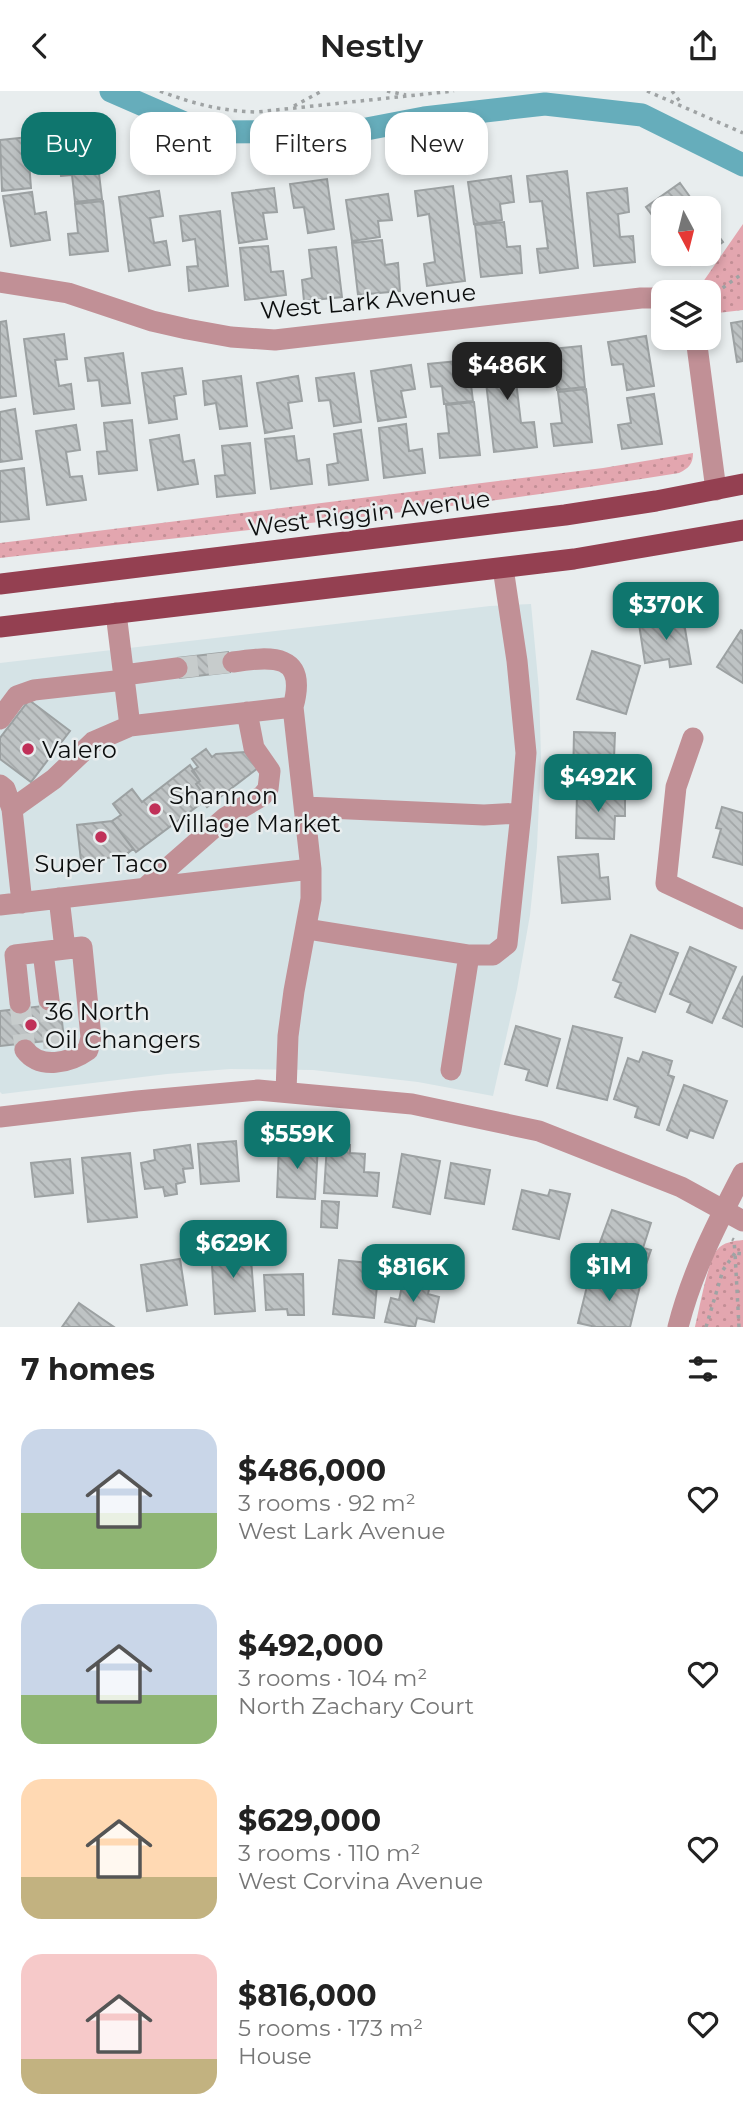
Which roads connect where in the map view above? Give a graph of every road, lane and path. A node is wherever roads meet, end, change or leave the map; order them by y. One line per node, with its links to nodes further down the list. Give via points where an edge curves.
1 (160, 91): 9 (path, via 230,111)
2 (323, 91): 9 (path)
3 (387, 91): 7 (path)
4 (454, 91): 7 (path)
5 (647, 91): 8 (path)
6 (672, 91): 8 (path)
7 (409, 96): 9 (path)
8 (682, 105): 10 (path)
9 (291, 108)
10 (743, 133)
11 (743, 273): 13 (path)
12 (0, 282): 14 (street, West Lark Avenue, via 68,293 187,329 275,340)
13 (721, 289)
14 (651, 298)
15 (697, 350): 17 (street)
16 (743, 484): 17 (main road, West Riggin Avenue)
17 (716, 490): 20 (main road, West Riggin Avenue, via 565,515)
18 (743, 530): 19 (main road)
19 (503, 568): 21 (main road); 34 (street, via 526,753)
20 (0, 585)
21 (116, 613): 22 (main road); 25 (street)
22 (0, 627)
23 (233, 662): 26 (street, via 269,657 288,664 298,691)
24 (177, 669): 25 (street)
25 (124, 678): 28 (street, via 34,690 17,696); 29 (street)
26 (293, 707): 27 (street); 32 (street)
27 (247, 712): 29 (street); 36 (street, via 254,748 271,771 268,789 219,822)
28 (0, 719)
29 (130, 726): 33 (street, via 93,742 54,779)
30 (693, 738): 40 (street, via 676,787 666,883)
31 (0, 785): 33 (street)
32 (305, 807): 34 (street); 35 (street)
33 (12, 809): 38 (street)
34 (521, 813): 44 (street, via 507,944 493,955)
35 (311, 869): 36 (street); 41 (street)
36 (145, 888): 37 (street)
37 (59, 898): 38 (street); 42 (street)
38 (22, 903): 39 (street)
39 (0, 905)
40 (743, 919)
41 (307, 929): 44 (street); 47 (street, via 288,1036)
42 (73, 948): 43 (street); 45 (street, via 90,1037 88,1050 77,1058)
43 (28, 954): 43 (street, via 34,1001)
44 (469, 955): 46 (street)
45 (48, 1054)
46 (451, 1070)
47 (286, 1092): 48 (street, via 258,1090); 50 (street, via 412,1104 539,1131 681,1187)
48 (0, 1117)
49 (743, 1173): 50 (street)
50 (723, 1210): 51 (street); 54 (street, via 687,1291)
51 (743, 1221)
52 (735, 1253): 53 (path); 55 (path, via 723,1270); 56 (path)
53 (743, 1254)
54 (678, 1327)
55 (706, 1327)
56 (739, 1327)

